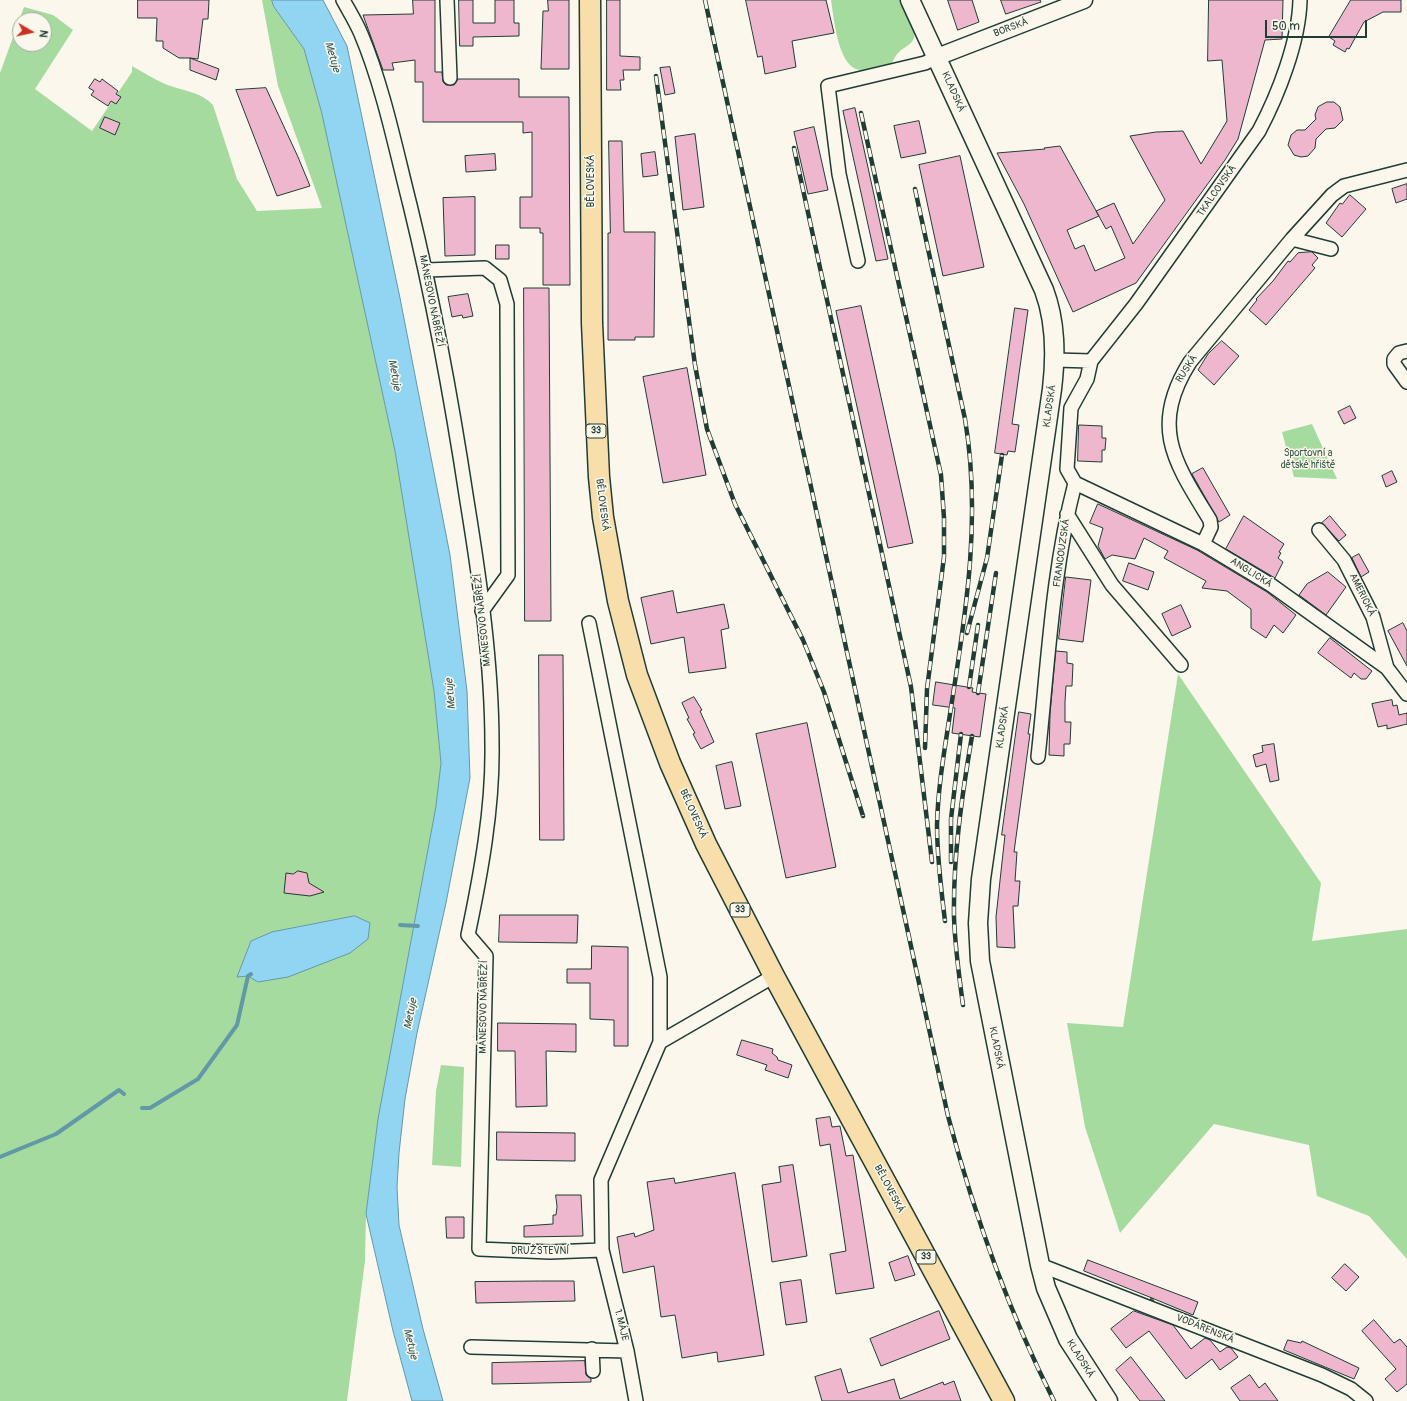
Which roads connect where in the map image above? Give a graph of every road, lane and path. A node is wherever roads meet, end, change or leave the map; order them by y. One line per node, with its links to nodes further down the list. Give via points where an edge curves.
1 (343, 0): 13 (street, MÁNESOVO NÁBŘEŽÍ, via 361,34 376,78)
2 (447, 0): 8 (street)
3 (590, 0): 28 (main road, BĚLOVESKÁ / 33, via 593,377 598,477 618,601 637,675 670,763 706,844)
4 (910, 0): 7 (main road, KLADSKÁ)
5 (1084, 0): 7 (street, BORSKÁ)
6 (1300, 0): 16 (street, TKALCOVSKÁ, via 1289,57 1273,106 1259,131 1136,304)
7 (931, 60): 12 (street, via 828,86 839,174); 15 (main road, KLADSKÁ, via 1044,290 1054,328)
8 (450, 78)
9 (1407, 170): 10 (street, RUSKÁ, via 1344,186 1332,195)
10 (1292, 239): 11 (street); 21 (street, RUSKÁ, via 1190,362 1173,393 1170,442 1175,460 1210,520 1211,527)
11 (1331, 249)
12 (858, 261)
13 (426, 270): 22 (street, MÁNESOVO NÁBŘEŽÍ, via 458,444); 22 (street, via 485,268 500,280 507,304 508,575)
14 (1407, 351): 17 (street, via 1399,353 1394,358 1394,364)
15 (1055, 360): 16 (street); 32 (main road, KLADSKÁ, via 981,879 978,923 980,961 986,997)
16 (1091, 361): 18 (street, TKALCOVSKÁ, via 1086,379 1071,408 1067,469)
17 (1407, 382)
18 (1075, 483): 19 (street); 21 (street, ANGLICKÁ)
19 (1067, 514): 24 (street, FRANCOUZSKÁ, via 1112,585); 27 (street, FRANCOUZSKÁ)
20 (1319, 530): 25 (street, AMERICKÁ, via 1344,560 1373,617)
21 (1203, 544): 25 (street, ANGLICKÁ, via 1271,585)
22 (482, 611): 30 (street, MÁNESOVO NÁBŘEŽÍ, via 492,744 491,797 468,935 486,956)
23 (589, 624): 29 (street, via 660,977)
24 (1181, 665)
25 (1387, 668): 26 (street, ANGLICKÁ)
26 (1407, 694)
27 (1038, 757)
28 (774, 976): 29 (street); 38 (main road, BĚLOVESKÁ / 33)
29 (660, 1042): 31 (street, via 600,1180)
30 (479, 1249): 31 (street, DRUŽSTEVNÍ, via 550,1252)
31 (602, 1250): 35 (street, 1. MÁJE)
32 (1040, 1265): 39 (main road, KLADSKÁ, via 1046,1288 1068,1339); 40 (street, VODÁRENSKÁ, via 1322,1374 1351,1389)
33 (471, 1347): 34 (street)
34 (592, 1349): 35 (street); 36 (street)
35 (627, 1351): 37 (street, 1. MÁJE)
36 (593, 1371)
37 (636, 1401)
38 (1004, 1401)
39 (1108, 1401)
40 (1366, 1401)

